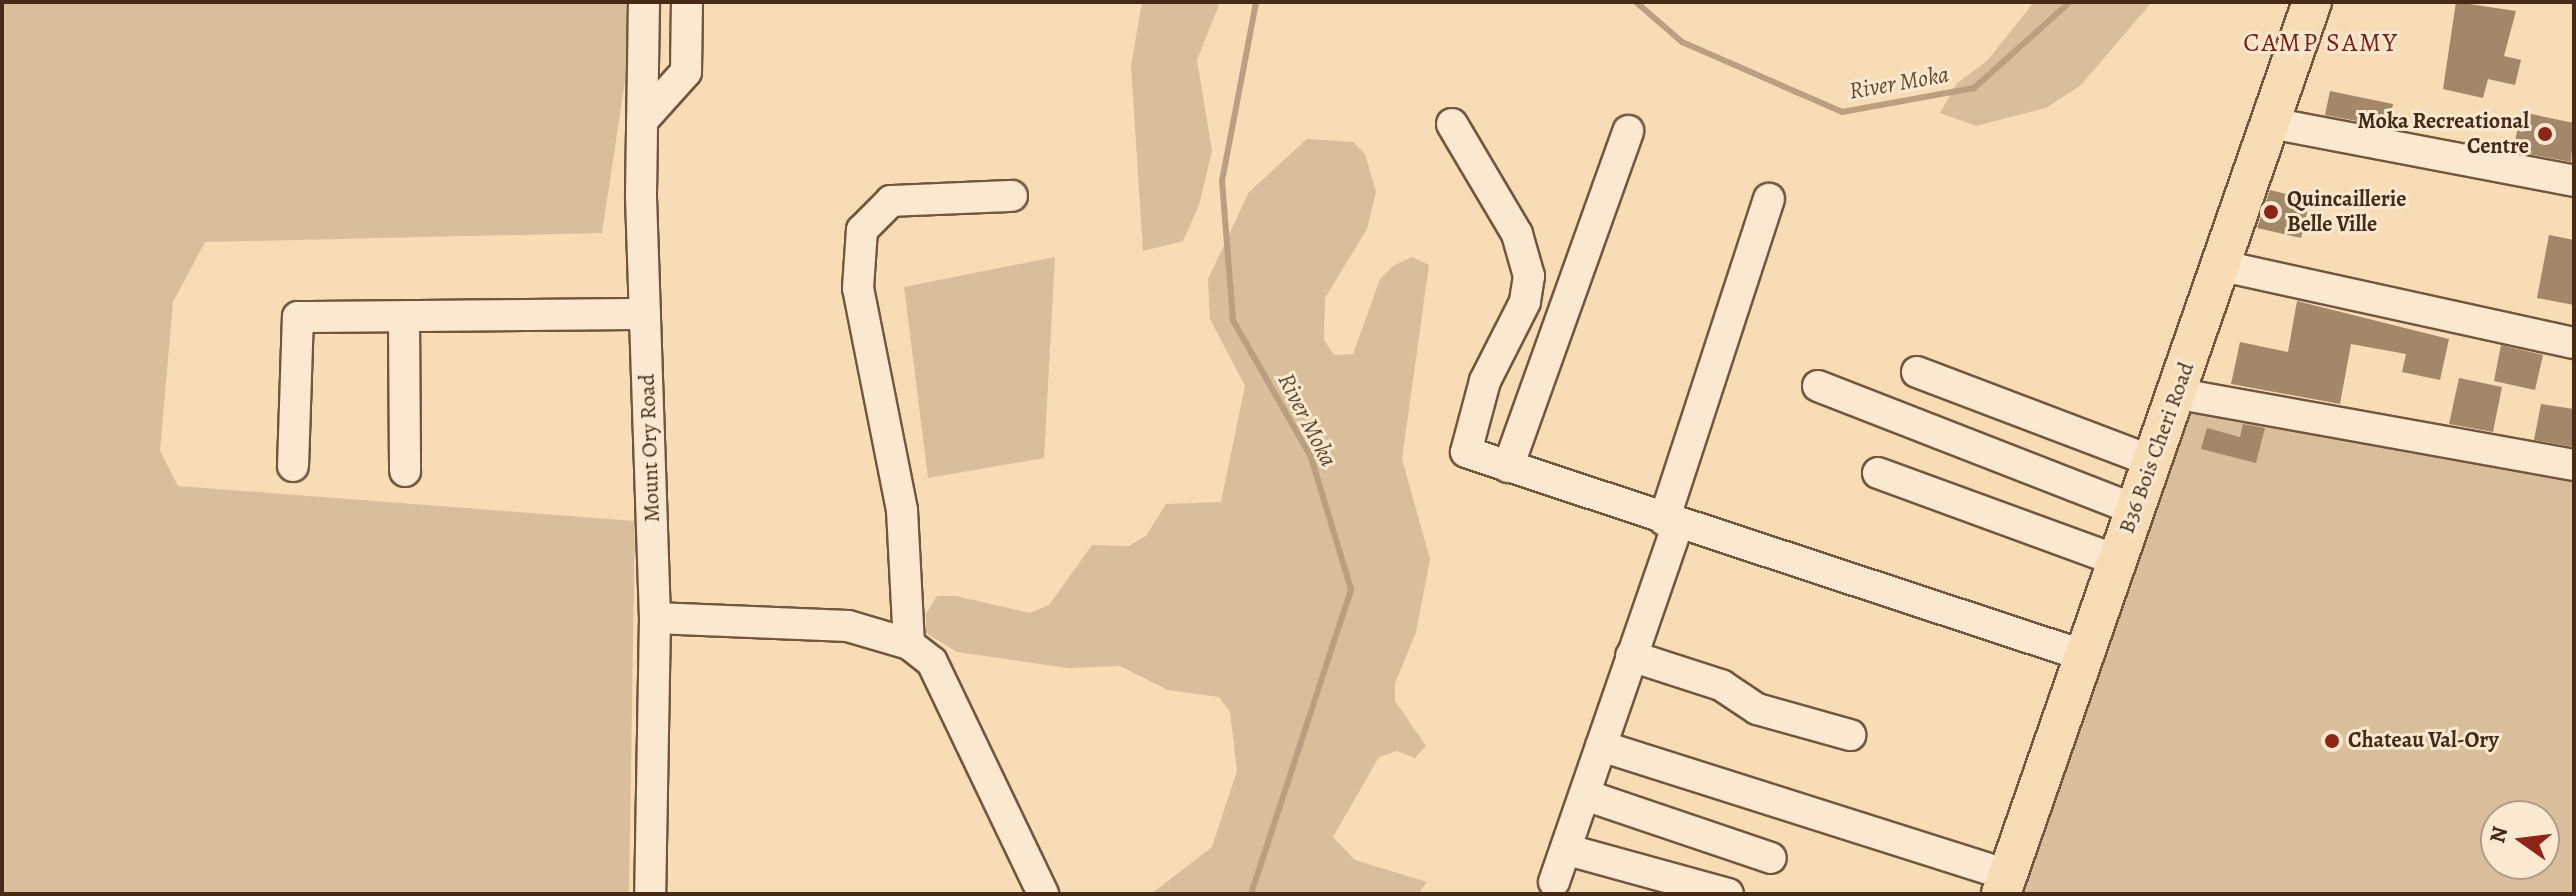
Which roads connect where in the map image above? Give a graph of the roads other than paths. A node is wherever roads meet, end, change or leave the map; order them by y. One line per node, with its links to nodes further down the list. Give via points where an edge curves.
1 (644, 2): 4 (street, Mount Ory Road)
2 (687, 2): 4 (street, via 686,72)
3 (2312, 2): 5 (main road, B36 Bois Cheri Road)
4 (642, 121): 12 (street, Mount Ory Road)
5 (2271, 123): 8 (street); 11 (main road, B36 Bois Cheri Road)
6 (1452, 124): 21 (street, via 1517,234 1528,269 1525,302 1491,366 1464,445 1470,455)
7 (1628, 131): 21 (street)
8 (2574, 181)
9 (1012, 196): 28 (street, via 891,201 862,230 858,288 902,510)
10 (1769, 199): 25 (street)
11 (2223, 266): 14 (street); 17 (main road, B36 Bois Cheri Road)
12 (645, 314): 13 (street); 27 (street, Mount Ory Road)
13 (404, 320): 20 (street, via 298,317); 22 (street)
14 (2574, 343)
15 (1917, 372): 18 (street)
16 (1818, 386): 24 (street)
17 (2179, 394): 18 (main road, B36 Bois Cheri Road); 19 (street)
18 (2151, 461): 24 (main road, B36 Bois Cheri Road)
19 (2574, 465)
20 (293, 466)
21 (1508, 467): 25 (street)
22 (405, 471)
23 (1878, 473): 26 (street)
24 (2134, 509): 26 (main road, B36 Bois Cheri Road)
25 (1671, 522): 29 (street); 30 (street)
26 (2116, 560): 29 (main road, B36 Bois Cheri Road)
27 (655, 618): 28 (street, via 848,626); 38 (street, Mount Ory Road)
28 (909, 644): 39 (street, via 932,662)
29 (2082, 655): 37 (main road, B36 Bois Cheri Road)
30 (1631, 656): 31 (street, via 1721,685 1757,709); 32 (street)
31 (1850, 735)
32 (1601, 746): 33 (street); 37 (street)
33 (1585, 795): 34 (street); 35 (street)
34 (1568, 850): 36 (street); 40 (street)
35 (1771, 858)
36 (1554, 882)
37 (2004, 884)
38 (650, 894)
39 (1043, 894)
40 (1728, 894)

